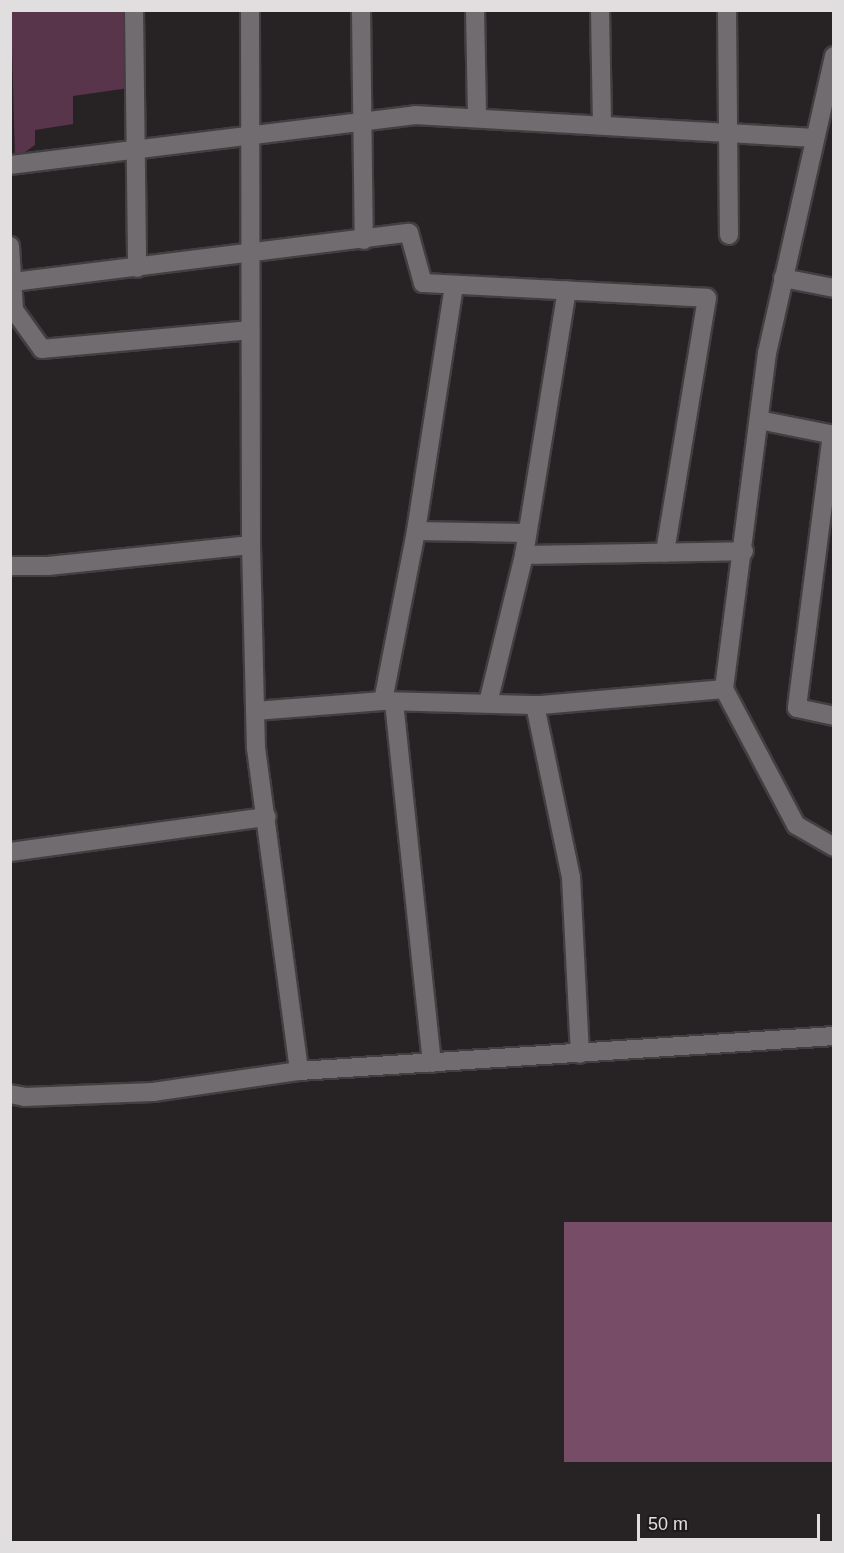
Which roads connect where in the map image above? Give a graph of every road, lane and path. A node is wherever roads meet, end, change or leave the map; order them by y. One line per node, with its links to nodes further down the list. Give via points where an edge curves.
1 (134, 10): 15 (street)
2 (250, 10): 13 (street)
3 (361, 10): 10 (street)
4 (475, 10): 9 (street)
5 (600, 10): 11 (street)
6 (727, 10): 12 (street)
7 (834, 56): 8 (street)
8 (827, 106): 14 (street)
9 (477, 118): 10 (street, via 415,115); 11 (street)
10 (362, 122): 13 (street); 18 (street)
11 (602, 125): 12 (street)
12 (728, 133): 14 (street); 17 (street)
13 (251, 135): 15 (street); 20 (street)
14 (814, 138): 22 (street)
15 (136, 148): 16 (street); 21 (street)
16 (10, 165)
17 (729, 235)
18 (364, 240): 20 (street); 24 (street, via 410,234 423,283)
19 (10, 246): 23 (street)
20 (250, 255): 21 (street); 27 (street)
21 (137, 268): 23 (street)
22 (783, 278): 25 (street); 28 (street, via 767,354)
23 (13, 282): 27 (street, via 14,310 42,349)
24 (454, 285): 26 (street); 30 (street)
25 (834, 288)
26 (567, 290): 31 (street); 34 (street, via 707,298)
27 (250, 330): 32 (street)
28 (759, 420): 29 (street); 33 (street)
29 (833, 434): 36 (street)
30 (416, 531): 31 (street); 39 (street)
31 (527, 533): 35 (street)
32 (251, 545): 37 (street, via 48,566); 42 (street)
33 (744, 551): 34 (street); 38 (street)
34 (665, 552): 35 (street)
35 (524, 555): 40 (street)
36 (825, 565): 43 (street, via 797,708)
37 (10, 566)
38 (724, 689): 41 (street); 45 (street, via 796,825)
39 (388, 702): 40 (street); 42 (street); 49 (street)
40 (488, 703): 41 (street)
41 (535, 705): 48 (street, via 571,877)
42 (255, 711): 44 (street)
43 (834, 716)
44 (267, 817): 46 (street); 50 (street)
45 (834, 847)
46 (10, 852)
47 (834, 1036): 48 (street)
48 (580, 1054): 49 (street)
49 (432, 1063): 50 (street)
50 (299, 1071): 51 (street, via 153,1092 25,1097)
51 (10, 1094)

